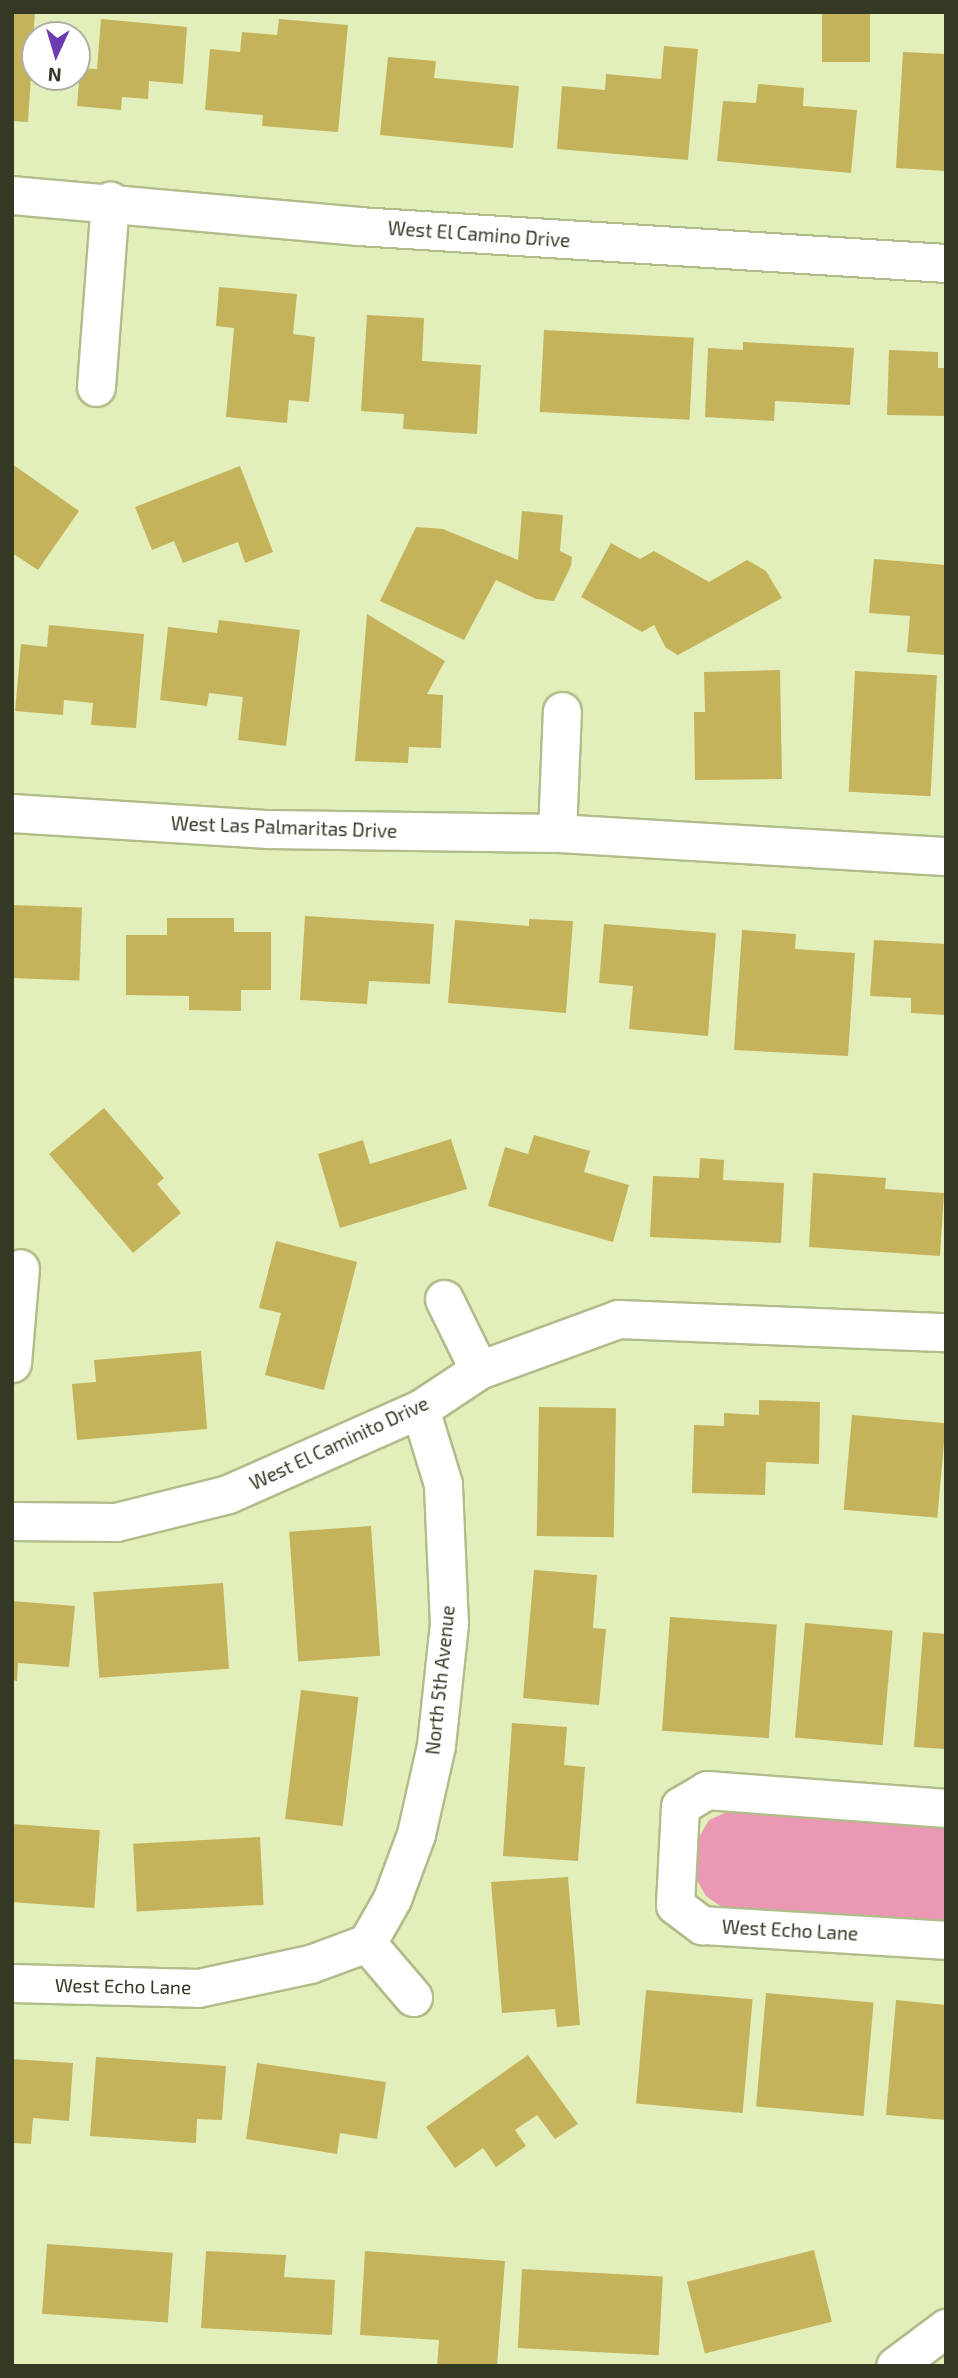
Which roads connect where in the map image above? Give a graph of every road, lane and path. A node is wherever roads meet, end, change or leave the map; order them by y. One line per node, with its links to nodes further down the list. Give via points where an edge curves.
1 (12, 195): 2 (street, West El Camino Drive)
2 (110, 201): 3 (street, West El Camino Drive, via 358,226); 4 (street)
3 (946, 263)
4 (96, 387)
5 (562, 711): 7 (street)
6 (12, 813): 7 (street, West Las Palmaritas Drive, via 269,829)
7 (557, 833): 8 (street, West Las Palmaritas Drive)
8 (946, 856)
9 (20, 1268): 12 (street)
10 (444, 1299): 13 (street)
11 (946, 1332): 13 (street, West El Caminito Drive, via 618,1319)
12 (12, 1363)
13 (479, 1370): 14 (street, West El Caminito Drive)
14 (420, 1409): 15 (street, West El Caminito Drive, via 228,1494 116,1522); 18 (street, North 5th Avenue, via 443,1484 449,1624 436,1745 416,1833 392,1899)
15 (12, 1521)
16 (946, 1808): 17 (street, West Echo Lane, via 707,1790 680,1806 675,1905 702,1925)
17 (946, 1940)
18 (367, 1943): 19 (street, West Echo Lane, via 310,1964 198,1988); 20 (street)
19 (12, 1983)
20 (413, 1997)
21 (946, 2328): 22 (street)
22 (895, 2366)

